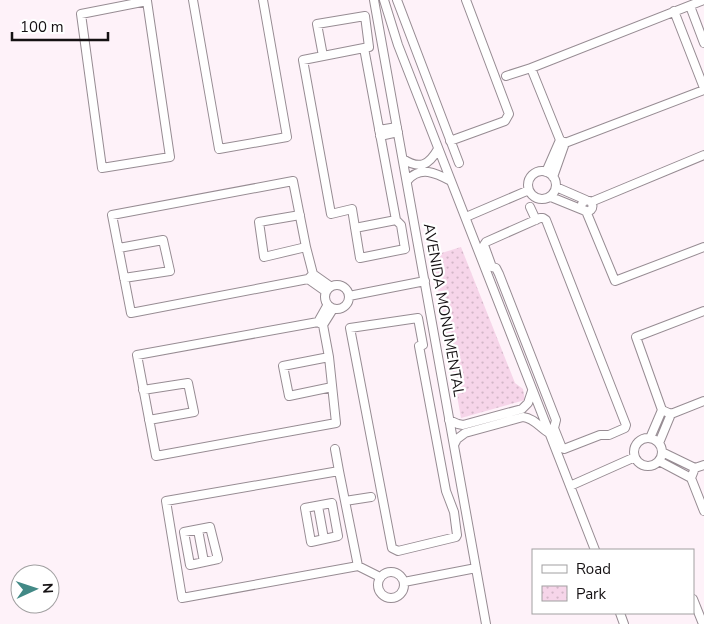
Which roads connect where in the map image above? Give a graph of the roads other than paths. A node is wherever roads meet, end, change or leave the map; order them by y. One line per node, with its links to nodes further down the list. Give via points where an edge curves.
1 (193, 0): 2 (street, via 219,149 287,137)
2 (263, 0)
3 (374, 0): 19 (street, AVENIDA MONUMENTAL)
4 (384, 0): 17 (street)
5 (397, 0): 16 (street)
6 (466, 0): 21 (street, via 509,114 505,120)
7 (704, 0): 9 (street)
8 (112, 4): 8 (street, via 81,14 102,168 170,157 148,1)
9 (690, 6): 10 (street); 11 (street)
10 (674, 11): 14 (street); 18 (street)
11 (704, 43)
12 (364, 48): 13 (street); 13 (street, via 369,47 364,16 318,24); 20 (street)
13 (323, 56): 41 (street, via 303,60 331,214 352,209)
14 (531, 68): 15 (street); 22 (street)
15 (506, 76)
16 (426, 77): 17 (street); 21 (street)
17 (412, 82): 23 (street)
18 (704, 89): 22 (street)
19 (397, 129): 20 (street); 25 (street, AVENIDA MONUMENTAL)
20 (379, 133): 39 (street)
21 (450, 141): 26 (street)
22 (562, 141): 27 (street); 28 (street)
23 (438, 149): 25 (street, via 432,161 423,164 411,164); 30 (street)
24 (704, 155): 34 (street)
25 (403, 159): 29 (street, AVENIDA MONUMENTAL)
26 (459, 163)
27 (546, 172): 28 (street); 32 (street, via 531,177)
28 (554, 177): 31 (street)
29 (407, 181): 30 (street, via 411,176 434,172); 47 (street, AVENIDA MONUMENTAL)
30 (451, 181): 38 (street)
31 (556, 187): 33 (street); 34 (street)
32 (530, 190): 33 (street, via 538,199); 38 (street)
33 (551, 197): 36 (street)
34 (588, 201): 36 (street, via 581,204)
35 (530, 207): 40 (street)
36 (584, 211): 43 (street, via 615,281)
37 (300, 215): 42 (street); 42 (street, via 259,222 264,257); 44 (street, via 293,181 112,215)
38 (466, 216): 54 (street)
39 (396, 220): 41 (street); 41 (street, via 401,225 405,249 360,258)
40 (536, 220): 53 (street, via 484,245); 55 (street, via 546,220 625,428 562,448 554,428 556,420)
41 (355, 228)
42 (306, 247): 45 (street)
43 (704, 247)
44 (119, 248): 46 (street); 46 (street, via 163,240 170,271)
45 (311, 276): 46 (street, via 131,313); 48 (street)
46 (124, 278)
47 (425, 282): 49 (street); 65 (street, AVENIDA MONUMENTAL)
48 (327, 289): 49 (street, via 339,284); 50 (street, via 324,295)
49 (350, 296): 50 (street, via 341,309)
50 (330, 307): 52 (street)
51 (704, 311): 62 (street, via 636,338)
52 (320, 324): 57 (street); 59 (street, via 137,355)
53 (524, 337): 54 (street); 55 (street)
54 (514, 342): 56 (street)
55 (529, 348): 56 (street)
56 (518, 352): 60 (street)
57 (329, 357): 58 (street); 58 (street, via 283,366 290,396)
58 (332, 388): 64 (street, via 336,423 156,456)
59 (144, 390): 64 (street); 64 (street, via 188,383 194,412)
60 (532, 391): 65 (street, via 522,409 463,424); 66 (street)
61 (704, 401): 63 (street)
62 (662, 410): 63 (street); 67 (street)
63 (671, 414): 68 (street)
64 (149, 420)
65 (449, 420): 69 (street, AVENIDA MONUMENTAL)
66 (549, 433): 69 (street, via 533,420 523,417 465,433); 78 (street)
67 (650, 438): 68 (street); 72 (street, via 637,443)
68 (659, 443): 71 (street)
69 (454, 445): 79 (street, AVENIDA MONUMENTAL)
70 (335, 449): 76 (street)
71 (662, 452): 73 (street); 75 (street)
72 (635, 457): 73 (street, via 643,465 654,465); 78 (street)
73 (659, 461): 77 (street)
74 (704, 465): 75 (street)
75 (695, 468): 77 (street)
76 (339, 471): 82 (street); 91 (street, via 166,501)
77 (692, 478): 84 (street)
78 (570, 486): 90 (street)
79 (462, 488): 80 (street); 94 (street, AVENIDA MONUMENTAL)
80 (446, 491): 80 (street, via 419,346 423,345 418,318 350,328 392,548 398,551 456,537 454,512)
81 (371, 497): 82 (street)
82 (345, 501): 85 (street)
83 (318, 506): 86 (street, via 332,504); 88 (street); 88 (street, via 305,508 311,542)
84 (704, 511)
85 (348, 518): 86 (street); 93 (street)
86 (335, 520): 88 (street, via 338,536)
87 (198, 530): 89 (street, via 184,532); 92 (street); 92 (street, via 210,527 218,559)
88 (324, 538)
89 (186, 547): 91 (street); 92 (street, via 190,565)
90 (595, 549)
91 (175, 550): 93 (street, via 182,598)
92 (204, 562)
93 (358, 566): 95 (street)
94 (476, 568): 96 (street); 98 (street, AVENIDA MONUMENTAL)
95 (380, 577): 96 (street, via 394,571); 96 (street, via 378,590 388,598 400,594)
96 (404, 582)
97 (694, 602): 99 (street)
98 (486, 624)
99 (703, 624)

